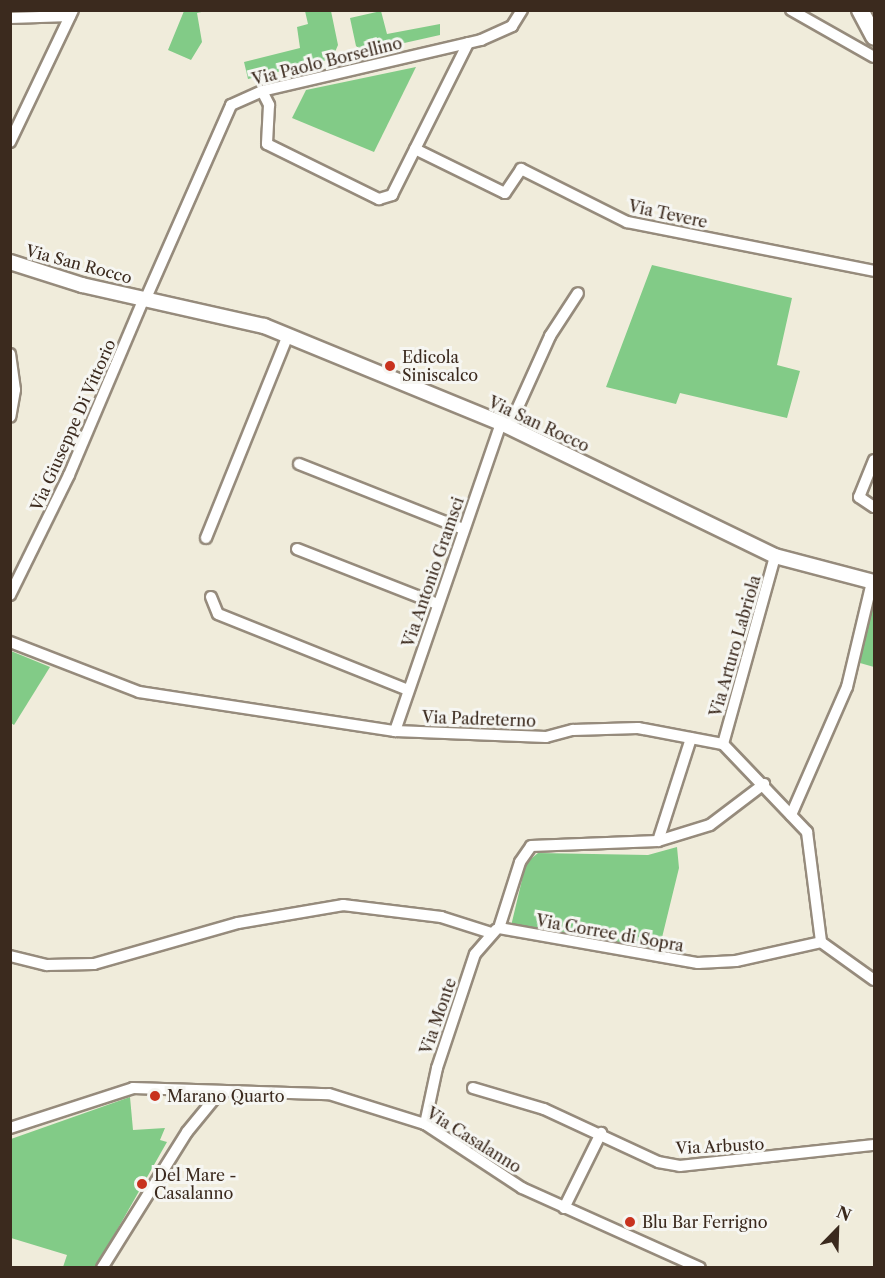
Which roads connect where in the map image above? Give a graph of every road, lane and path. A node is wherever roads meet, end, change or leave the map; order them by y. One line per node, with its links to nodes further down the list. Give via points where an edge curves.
1 (522, 10): 7 (street, Via Paolo Borsellino, via 512,26)
2 (791, 10): 8 (street)
3 (860, 10): 6 (main road)
4 (72, 13): 5 (street); 10 (street)
5 (10, 18)
6 (874, 36)
7 (468, 43): 9 (street, Via Paolo Borsellino); 11 (street)
8 (874, 57)
9 (262, 92): 11 (street, via 269,105 267,144 367,196 392,195); 15 (street, Via Paolo Borsellino, via 231,105 222,120)
10 (10, 142)
11 (415, 149): 13 (street, Via Tevere, via 505,193 521,169 627,222)
12 (10, 262): 15 (street, Via San Rocco, via 82,285)
13 (874, 271)
14 (578, 292): 19 (street, Via Antonio Gramsci, via 550,336)
15 (145, 298): 16 (street, Via San Rocco); 28 (street, Via Giuseppe Di Vittorio, via 69,476)
16 (288, 335): 19 (street, Via San Rocco); 24 (street)
17 (10, 354): 18 (street, via 15,390)
18 (10, 417)
19 (505, 425): 23 (street, Via Antonio Gramsci); 26 (street, Via San Rocco)
20 (874, 460): 22 (street, via 859,497)
21 (299, 464): 23 (street)
22 (874, 507)
23 (463, 529): 30 (street, Via Antonio Gramsci)
24 (206, 538)
25 (297, 549): 30 (street)
26 (775, 556): 27 (street, Via San Rocco); 35 (street, Via Arturo Labriola)
27 (873, 582): 37 (street, via 847,687)
28 (10, 595)
29 (211, 597): 32 (street, via 218,614)
30 (437, 604): 32 (street, Via Antonio Gramsci)
31 (10, 642): 33 (street, Via Padreterno, via 139,692)
32 (408, 690): 33 (street, Via Antonio Gramsci)
33 (395, 731): 34 (street, Via Padreterno, via 546,737 573,730 638,728)
34 (691, 738): 35 (street, Via Padreterno); 38 (street)
35 (723, 744): 36 (street)
36 (764, 784): 37 (street); 38 (street, via 710,825)
37 (791, 815): 40 (street, via 807,832 814,854)
38 (658, 841): 39 (street, via 531,846 520,862)
39 (495, 931): 40 (street, Via Corree di Sopra, via 698,963 736,961); 41 (street, Via Corree di Sopra, via 441,917 343,905 238,923 94,964 46,965); 45 (street, Via Monte, via 475,954 449,1027)
40 (821, 942): 42 (street)
41 (10, 956)
42 (874, 980)
43 (473, 1088): 47 (street, Via Arbusto)
44 (219, 1094): 45 (street, Via Casalanno, via 329,1094); 46 (street, Via Casalanno, via 168,1086 133,1088); 50 (street, via 187,1132)
45 (425, 1124): 49 (street, Via Casalanno, via 522,1188)
46 (10, 1128)
47 (601, 1133): 48 (street, Via Arbusto, via 658,1162 680,1166); 49 (street)
48 (874, 1145)
49 (564, 1208): 51 (street, Via Casalanno)
50 (102, 1268)
51 (700, 1268)

